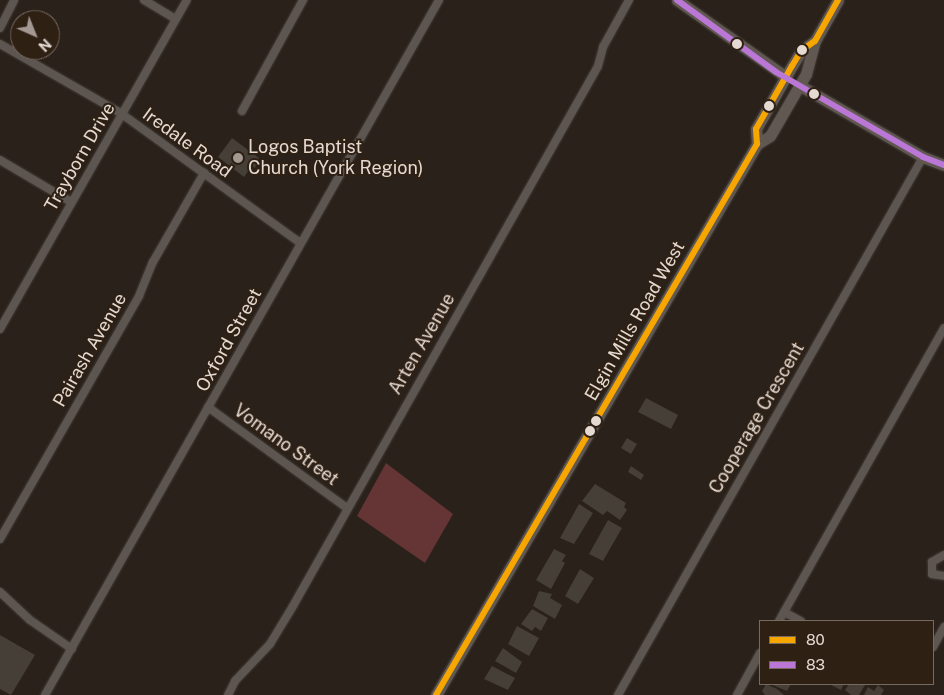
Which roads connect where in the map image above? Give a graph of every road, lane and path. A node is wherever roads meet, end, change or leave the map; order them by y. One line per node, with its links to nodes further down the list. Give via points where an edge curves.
1 (14, 0): 10 (street)
2 (144, 0): 9 (street)
3 (186, 0): 9 (street, Trayborn Drive)
4 (303, 0): 15 (street)
5 (438, 0): 23 (street, Oxford Street)
6 (629, 0): 27 (street, Arten Avenue, via 603,47 598,66)
7 (677, 0): 13 (main road)
8 (838, 0): 11 (main road, Elgin Mills Road West)
9 (176, 19): 16 (street, Trayborn Drive)
10 (0, 28)
11 (815, 40): 13 (main road, Elgin Mills Road West, via 801,51); 14 (main road, Elgin Mills Road West, via 813,58)
12 (0, 44): 16 (street, Iredale Road)
13 (786, 78): 14 (street); 17 (main road, Elgin Mills Road West, via 756,129)
14 (799, 85): 17 (main road, Elgin Mills Road West, via 770,136); 18 (main road)
15 (242, 111)
16 (122, 114): 21 (street, Iredale Road); 22 (street, Trayborn Drive)
17 (756, 144): 41 (main road, Elgin Mills Road West)
18 (923, 157): 20 (main road); 42 (street, Cooperage Crescent)
19 (0, 160): 22 (street)
20 (944, 165)
21 (204, 173): 23 (street, Iredale Road); 28 (street, Pairash Avenue)
22 (71, 202): 25 (street, Trayborn Drive)
23 (300, 243): 26 (street, Oxford Street)
24 (944, 328): 32 (street)
25 (0, 330)
26 (208, 407): 27 (street, Vomano Street); 37 (street, Oxford Street)
27 (346, 508): 40 (street, Arten Avenue, via 270,644 236,681)
28 (0, 540)
29 (944, 554): 30 (street, via 932,562 932,574)
30 (944, 576)
31 (0, 592): 37 (street, via 30,620)
32 (784, 612): 33 (street); 34 (street)
33 (780, 620)
34 (799, 620)
35 (944, 627): 36 (street)
36 (934, 645)
37 (72, 650): 39 (street, Oxford Street)
38 (759, 656): 43 (street)
39 (45, 695)
40 (228, 695)
41 (436, 695)
42 (618, 695)
43 (737, 695)

